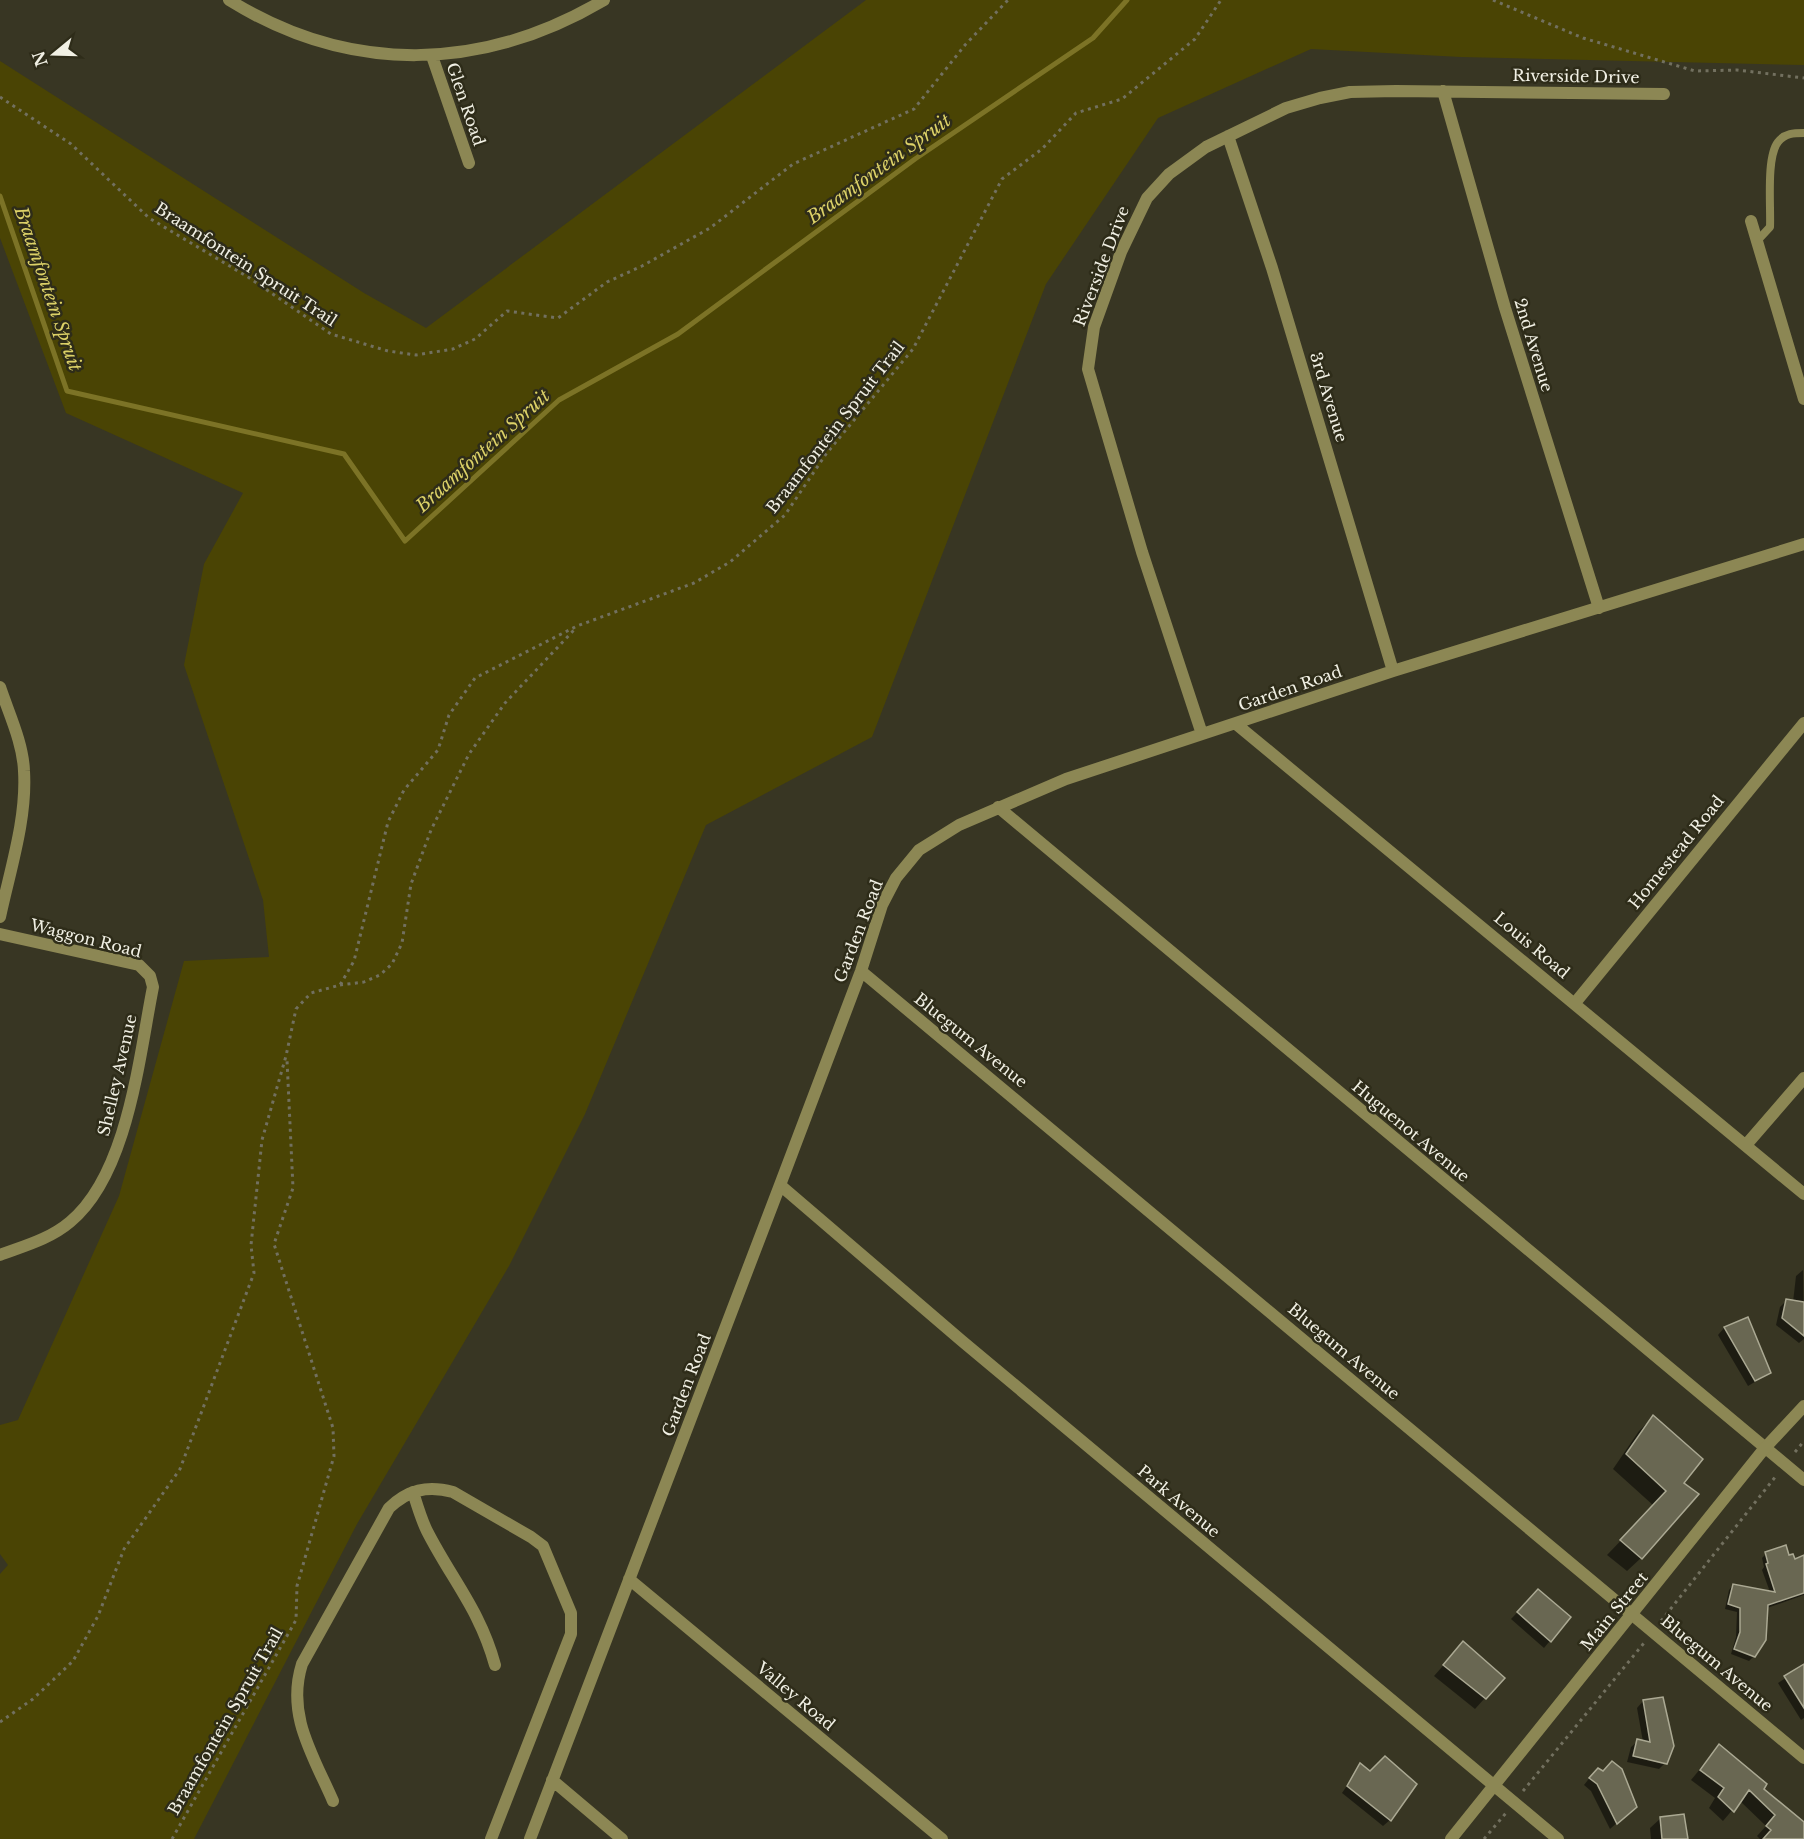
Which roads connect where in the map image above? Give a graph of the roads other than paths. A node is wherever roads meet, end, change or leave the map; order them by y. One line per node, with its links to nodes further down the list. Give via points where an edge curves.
1 (229, 0): 3 (street, via 257,17 322,44)
2 (604, 0): 3 (street, via 562,24 518,40)
3 (432, 56): 8 (street, Glen Road)
4 (1443, 92): 5 (street, Riverside Drive); 7 (street, Riverside Drive, via 1350,92 1320,98 1286,108); 13 (street, 2nd Avenue, via 1505,308)
5 (1664, 94)
6 (1804, 133): 10 (lane, via 1788,134 1778,142 1772,156 1770,227)
7 (1228, 136): 14 (street, 3rd Avenue, via 1272,268); 18 (street, Riverside Drive, via 1183,162 1146,198 1121,252 1088,354 1091,383)
8 (469, 163)
9 (1751, 222): 10 (street)
10 (1757, 241): 11 (street)
11 (1804, 399)
12 (1804, 544): 13 (street, Garden Road)
13 (1599, 608): 14 (street, Garden Road)
14 (1393, 671): 17 (street, Garden Road)
15 (0, 687): 20 (street, via 22,756 24,778 23,807)
16 (1804, 723): 24 (street, Homestead Road)
17 (1236, 724): 18 (street, Garden Road); 24 (street, Louis Road)
18 (1202, 734): 19 (street, Garden Road, via 1066,779)
19 (998, 807): 22 (street, Garden Road, via 935,838 906,864 888,893); 31 (street, Huguenot Avenue)
20 (0, 917)
21 (0, 934): 23 (street, Waggon Road, via 139,965 150,976)
22 (861, 971): 27 (street, Garden Road); 35 (street, Bluegum Avenue)
23 (153, 987): 29 (street, Shelley Avenue, via 128,1115 87,1206 51,1235)
24 (1575, 1003): 26 (street, Louis Road)
25 (1804, 1078): 26 (street)
26 (1746, 1145): 28 (street, Louis Road)
27 (780, 1185): 34 (street, Garden Road); 39 (street, Park Avenue)
28 (1804, 1194)
29 (0, 1255)
30 (1804, 1406): 31 (street, Main Street)
31 (1764, 1449): 32 (street, Huguenot Avenue); 35 (street, Main Street)
32 (1804, 1480)
33 (413, 1492): 36 (street, via 426,1528 470,1600); 40 (street, via 397,1500 382,1518 308,1651 298,1677 298,1719); 41 (street, via 430,1488 453,1492 537,1541 555,1571 571,1613 571,1634)
34 (629, 1579): 38 (street, Garden Road); 44 (street, Valley Road)
35 (1632, 1615): 37 (street, Bluegum Avenue); 39 (street, Main Street)
36 (495, 1665)
37 (1804, 1758)
38 (552, 1780): 42 (street, Garden Road); 43 (street)
39 (1495, 1786): 45 (street, Main Street); 46 (street, Park Avenue)
40 (333, 1801)
41 (491, 1839)
42 (530, 1839)
43 (622, 1839)
44 (942, 1839)
45 (1451, 1839)
46 (1558, 1839)

